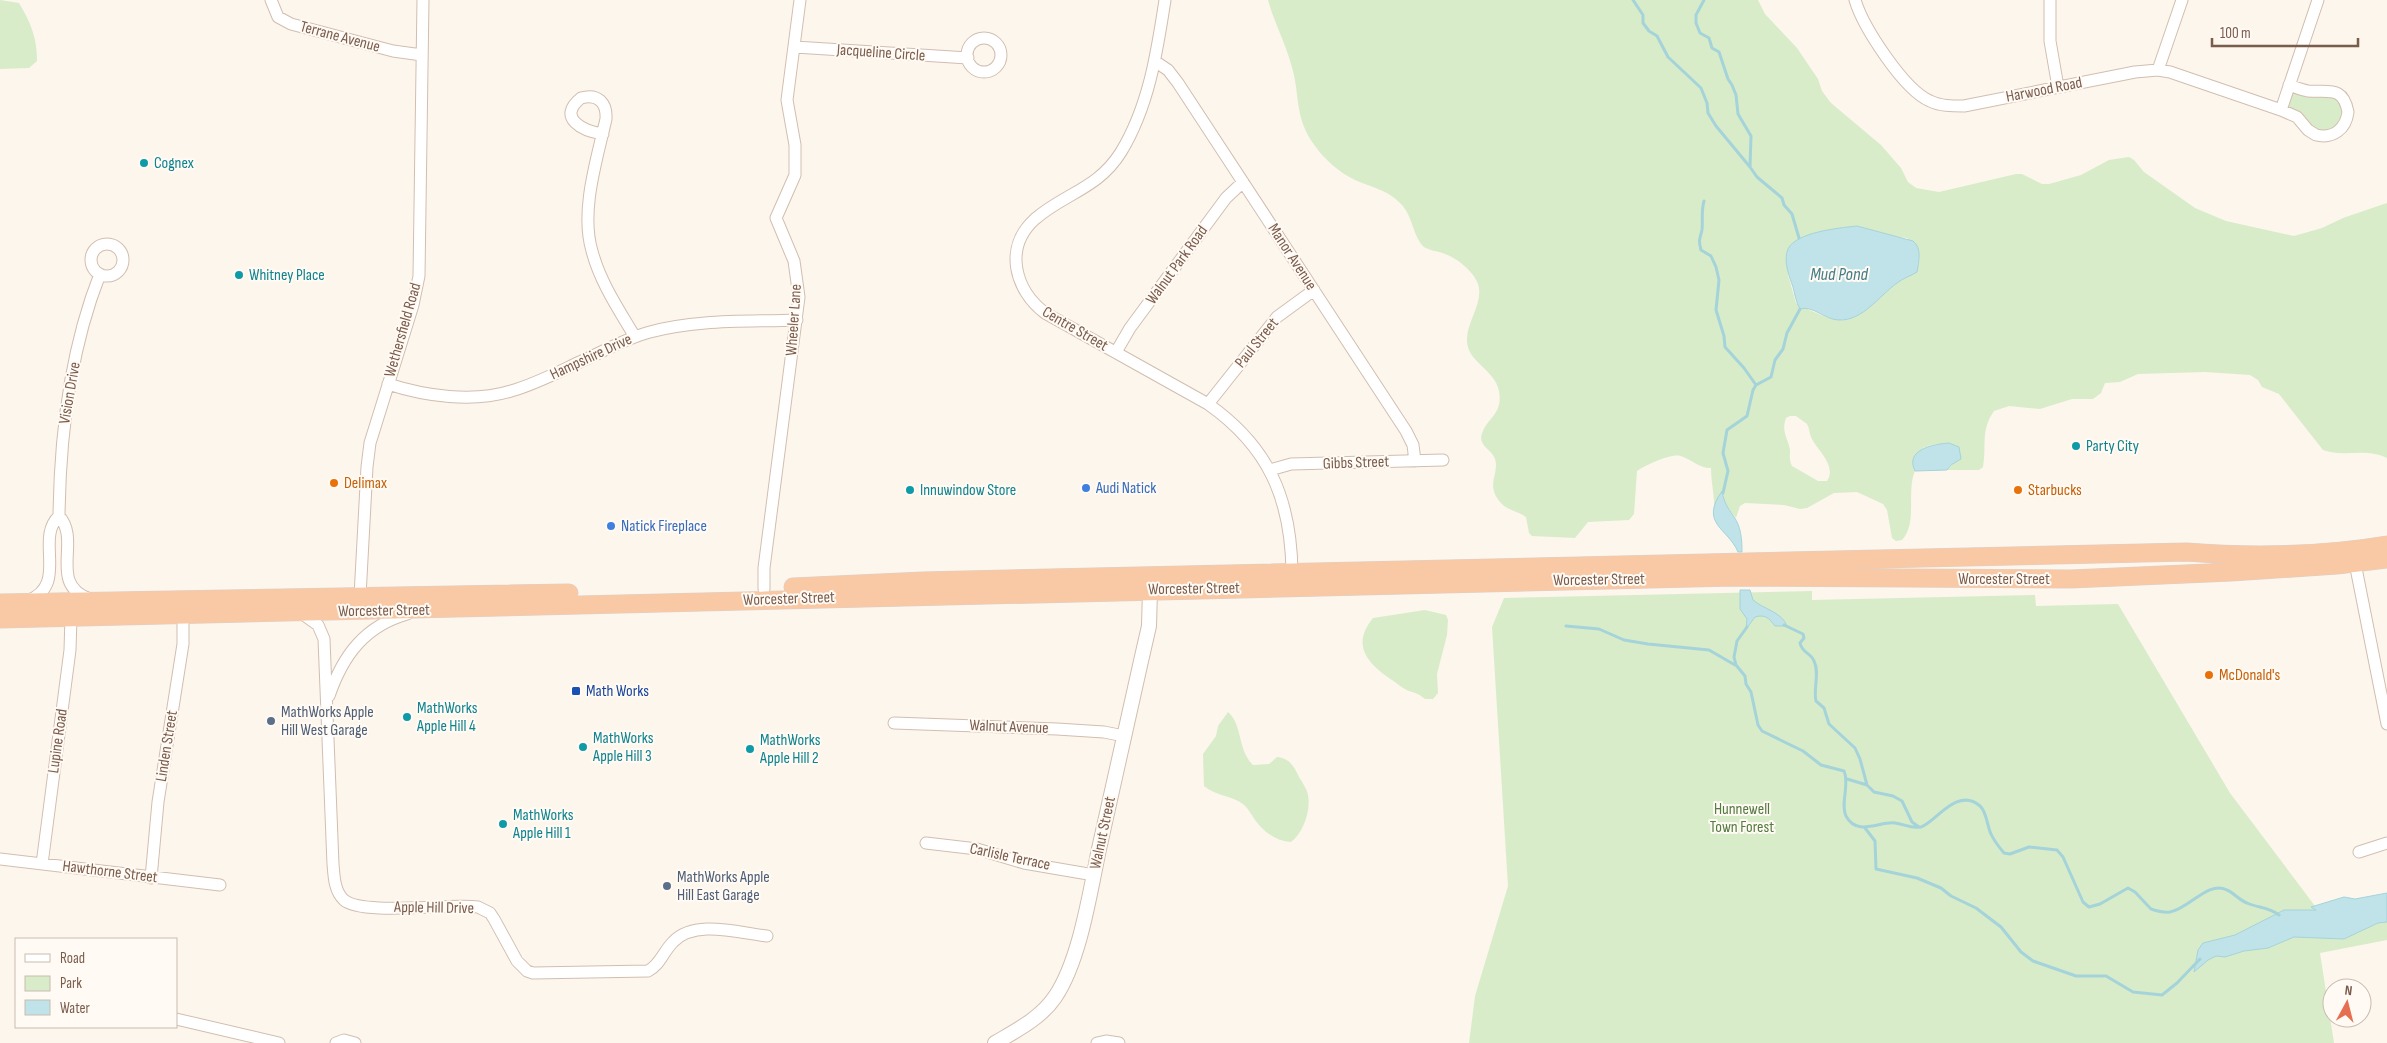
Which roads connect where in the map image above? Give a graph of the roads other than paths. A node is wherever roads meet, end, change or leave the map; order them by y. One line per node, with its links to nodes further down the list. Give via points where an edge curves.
1 (271, 0): 10 (street, Terrane Avenue, via 278,18 291,24 393,51)
2 (423, 0): 10 (street, Wethersfield Road)
3 (800, 0): 9 (street, Wheeler Lane)
4 (1855, 0): 15 (street, Harwood Road, via 1869,31 1902,77 1929,101 1964,106)
5 (2050, 0): 15 (street, via 2050,41)
6 (2182, 0): 13 (street)
7 (2318, 0): 14 (street)
8 (1162, 1): 12 (street, Centre Street)
9 (795, 48): 11 (street, Jacqueline Circle); 21 (street, Wheeler Lane, via 787,100 795,145 795,175 776,218 796,271)
10 (422, 55): 24 (street, Wethersfield Road, via 418,276 413,305)
11 (968, 58)
12 (1156, 62): 18 (street, Manor Avenue, via 1173,75); 23 (street, Centre Street, via 1132,128 1114,162 1096,181 1036,218 1023,234 1016,255 1018,279 1035,305)
13 (2158, 70): 15 (street, Harwood Road); 16 (street, Harwood Road)
14 (2289, 85): 16 (street); 16 (street, Harwood Road, via 2304,90 2336,92 2347,106 2347,118 2340,131 2321,136 2308,130 2297,117)
15 (2058, 87)
16 (2281, 110)
17 (603, 134): 22 (street, via 589,204 589,240 600,274)
18 (1243, 182): 20 (street, Manor Avenue); 23 (street, Walnut Park Road, via 1226,198 1130,328)
19 (100, 274): 29 (street, Vision Drive, via 82,330 68,398)
20 (1314, 290): 25 (street, Paul Street, via 1277,317); 27 (street, Manor Avenue, via 1406,431)
21 (797, 320): 22 (street, Hampshire Drive, via 696,324 664,328); 36 (street, Wheeler Lane, via 764,568)
22 (635, 337): 24 (street, Hampshire Drive, via 539,381 495,395 460,396)
23 (1116, 352): 25 (street, Centre Street)
24 (388, 384): 38 (street, Wethersfield Road, via 368,455)
25 (1208, 404): 28 (street, Centre Street, via 1248,439)
26 (1443, 460): 27 (street, Gibbs Street)
27 (1416, 461): 28 (street, Gibbs Street, via 1291,464)
28 (1270, 470): 34 (street, Centre Street, via 1287,515)
29 (58, 516): 39 (street, Vision Drive, via 67,531 69,582 80,595); 40 (street, Vision Drive, via 50,531 50,574 45,588 32,599)
30 (2387, 545): 31 (highway, Worcester Street, via 2296,553 2221,555)
31 (2186, 552): 34 (highway, Worcester Street); 35 (highway)
32 (2387, 559): 33 (highway, Worcester Street)
33 (2355, 563): 35 (highway, Worcester Street); 49 (street)
34 (1292, 572): 36 (highway, Worcester Street, via 876,582)
35 (2186, 574): 37 (highway, Worcester Street, via 2045,580 1734,577)
36 (764, 589): 38 (highway, Worcester Street)
37 (1150, 590): 42 (highway, Worcester Street); 50 (street, Walnut Street, via 1149,626)
38 (360, 596): 39 (highway, Worcester Street)
39 (100, 601): 40 (highway, Worcester Street)
40 (20, 603): 41 (highway, Worcester Street)
41 (0, 604)
42 (427, 610): 43 (highway, Worcester Street); 47 (street, Apple Hill Drive, via 386,621 362,637 338,676)
43 (300, 613): 44 (highway, Worcester Street); 47 (street, Apple Hill Drive, via 313,620 324,639)
44 (183, 615): 45 (highway, Worcester Street); 57 (street, Linden Street, via 183,644 158,802)
45 (71, 617): 46 (highway, Worcester Street); 55 (street, Lupine Road, via 70,650)
46 (0, 619)
47 (328, 700): 59 (street, Apple Hill Drive, via 333,864 336,888 345,901 372,907 478,907 490,913 521,967 533,973 648,972 658,964 673,942 694,930)
48 (894, 723): 50 (street, Walnut Avenue, via 1104,732)
49 (2387, 724)
50 (1124, 736): 56 (street, Walnut Street)
51 (926, 843): 56 (street, Carlisle Terrace, via 977,849 1017,861)
52 (2387, 843): 53 (street)
53 (2359, 852)
54 (0, 859): 55 (street, Hawthorne Street)
55 (42, 864): 57 (street, Hawthorne Street)
56 (1094, 875): 65 (street, Walnut Street, via 1076,944 1056,996 1029,1023)
57 (151, 878): 58 (street, Hawthorne Street)
58 (220, 886)
59 (767, 936)
60 (178, 1020): 61 (street)
61 (246, 1039): 62 (street)
62 (279, 1043)
63 (336, 1043): 64 (street, via 344,1040)
64 (355, 1043)
65 (996, 1043)
66 (1097, 1043): 67 (street)
67 (1119, 1043)

